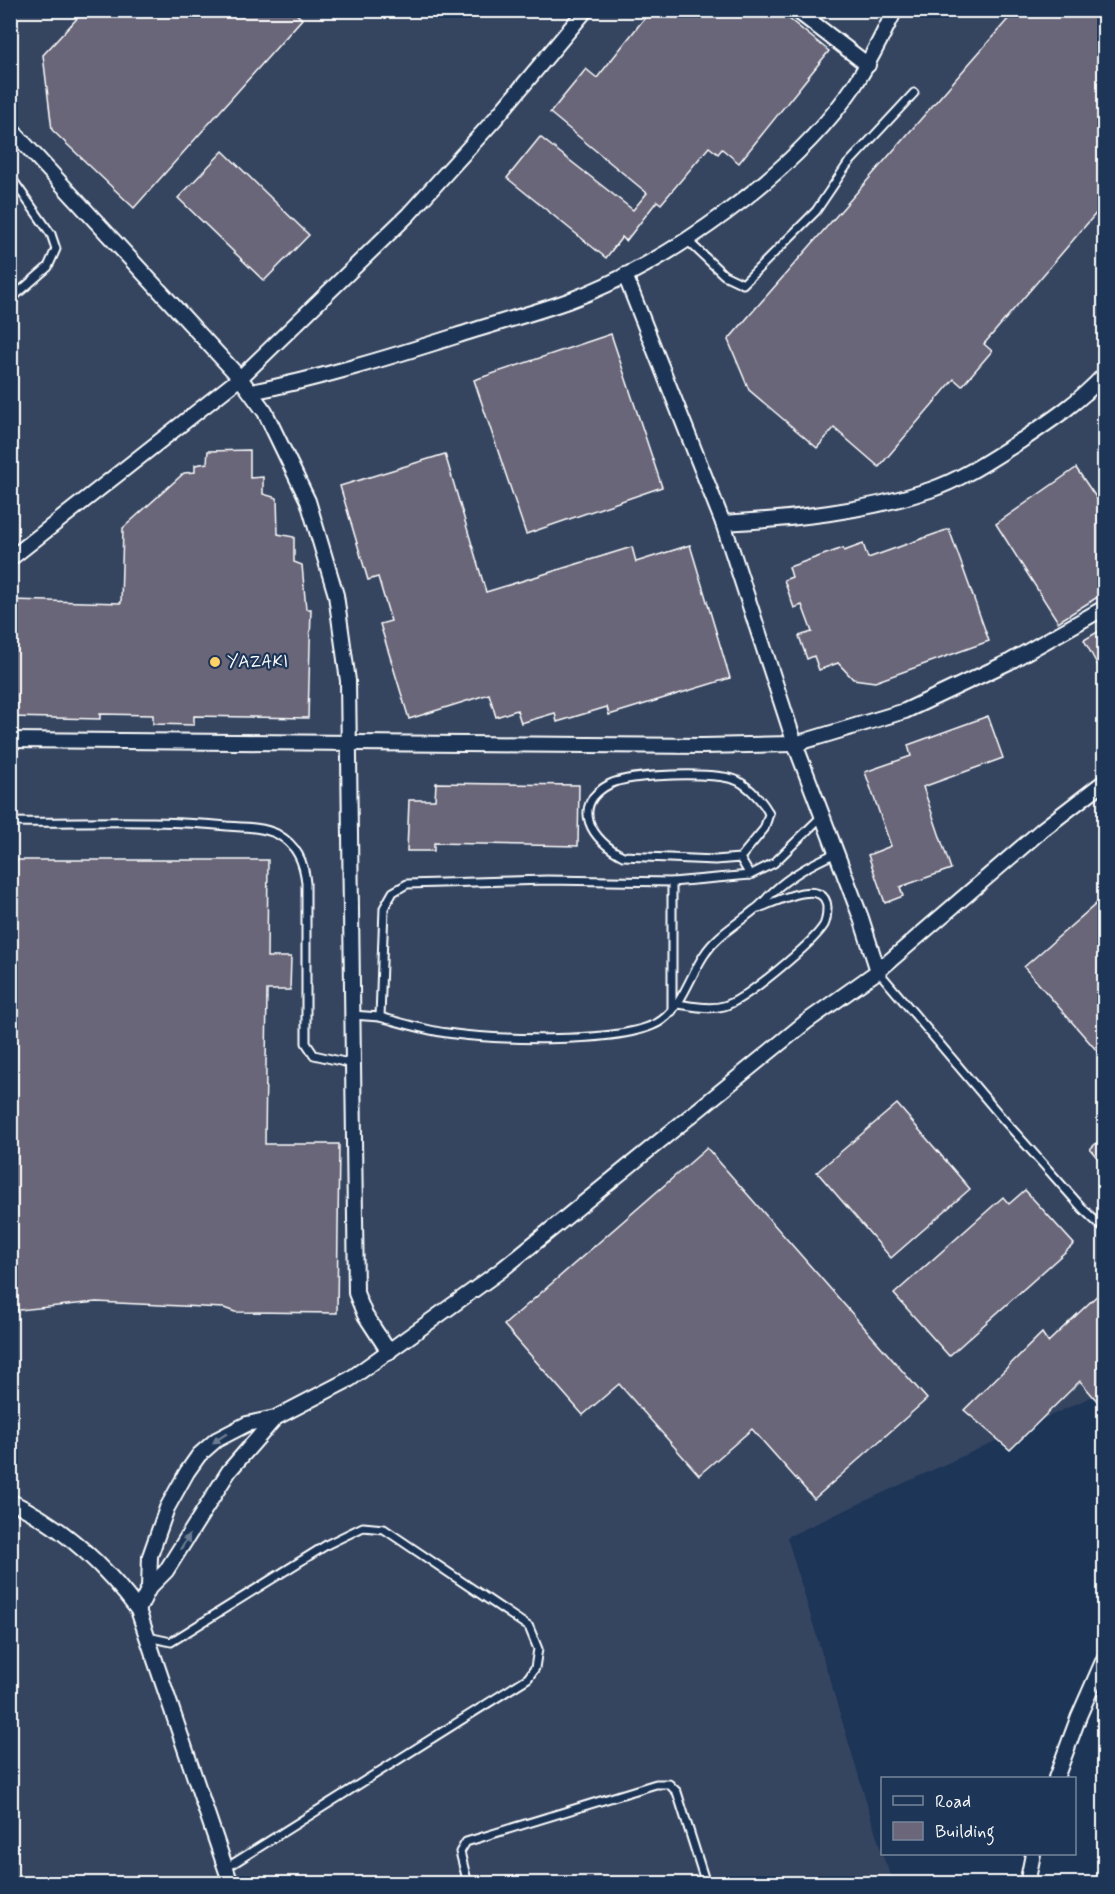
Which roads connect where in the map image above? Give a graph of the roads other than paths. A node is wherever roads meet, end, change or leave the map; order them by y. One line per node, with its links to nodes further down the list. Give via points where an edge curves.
1 (586, 10): 12 (street, via 408,215)
2 (796, 10): 4 (street)
3 (895, 10): 4 (street)
4 (868, 65): 8 (street, via 853,88 789,160 764,184)
5 (914, 93): 8 (lane, via 847,165 816,211 743,284 724,275)
6 (10, 128): 12 (street)
7 (10, 176): 10 (lane, via 51,234 56,249 48,267)
8 (687, 240): 9 (street)
9 (625, 274): 13 (street, via 570,300 372,363); 14 (street)
10 (10, 300)
11 (1104, 375): 14 (street, via 1051,421 979,467 932,489 887,502 791,519)
12 (240, 378): 13 (street); 15 (street)
13 (251, 392): 18 (street, via 277,433 308,501 336,595 344,638)
14 (723, 523): 19 (street)
15 (10, 559)
16 (1104, 608): 19 (street, via 942,696)
17 (10, 740): 18 (street)
18 (350, 742): 19 (street); 31 (street)
19 (795, 744): 21 (street)
20 (1104, 782): 28 (street)
21 (821, 817): 23 (street); 25 (lane, via 774,863)
22 (10, 822): 33 (lane, via 204,824 276,833 289,843 304,865 306,1043 314,1055)
23 (836, 853): 27 (lane, via 799,871); 28 (street)
24 (740, 858): 24 (lane, via 764,829 769,814 751,792 728,778 678,775 626,779 596,794 589,806 595,836 622,856 715,861); 25 (lane)
25 (750, 875): 26 (lane)
26 (672, 882): 30 (lane); 32 (lane, via 406,884 393,892 384,908)
27 (756, 909): 29 (lane, via 715,940); 29 (lane, via 806,892 821,897 827,915 822,928 809,942 739,999 714,1007)
28 (878, 971): 34 (lane); 35 (street, via 806,1022 500,1271)
29 (678, 1004): 30 (lane)
30 (672, 1011): 32 (lane, via 639,1030 573,1037 448,1034)
31 (352, 1015): 32 (lane); 33 (street)
32 (380, 1017)
33 (353, 1064): 35 (street, via 356,1293)
34 (1104, 1229)
35 (389, 1352): 36 (street, via 341,1384)
36 (275, 1418): 38 (street, one-way to 36, via 166,1571 229,1471); 38 (street, one-way to 38, via 233,1430 199,1455 157,1531 150,1556)
37 (10, 1501): 39 (street, via 62,1531 108,1573)
38 (149, 1588): 39 (street)
39 (138, 1610): 40 (street)
40 (148, 1637): 44 (street); 44 (lane, via 171,1642 328,1544 363,1527 384,1529 468,1584 529,1627 538,1649 536,1668 528,1678)
41 (1104, 1659): 42 (street)
42 (1057, 1777)
43 (1033, 1855): 48 (street)
44 (226, 1868): 45 (street)
45 (231, 1884)
46 (468, 1884): 47 (lane, via 460,1852 466,1842 656,1784 669,1784 678,1792)
47 (706, 1884)
48 (1027, 1884)

